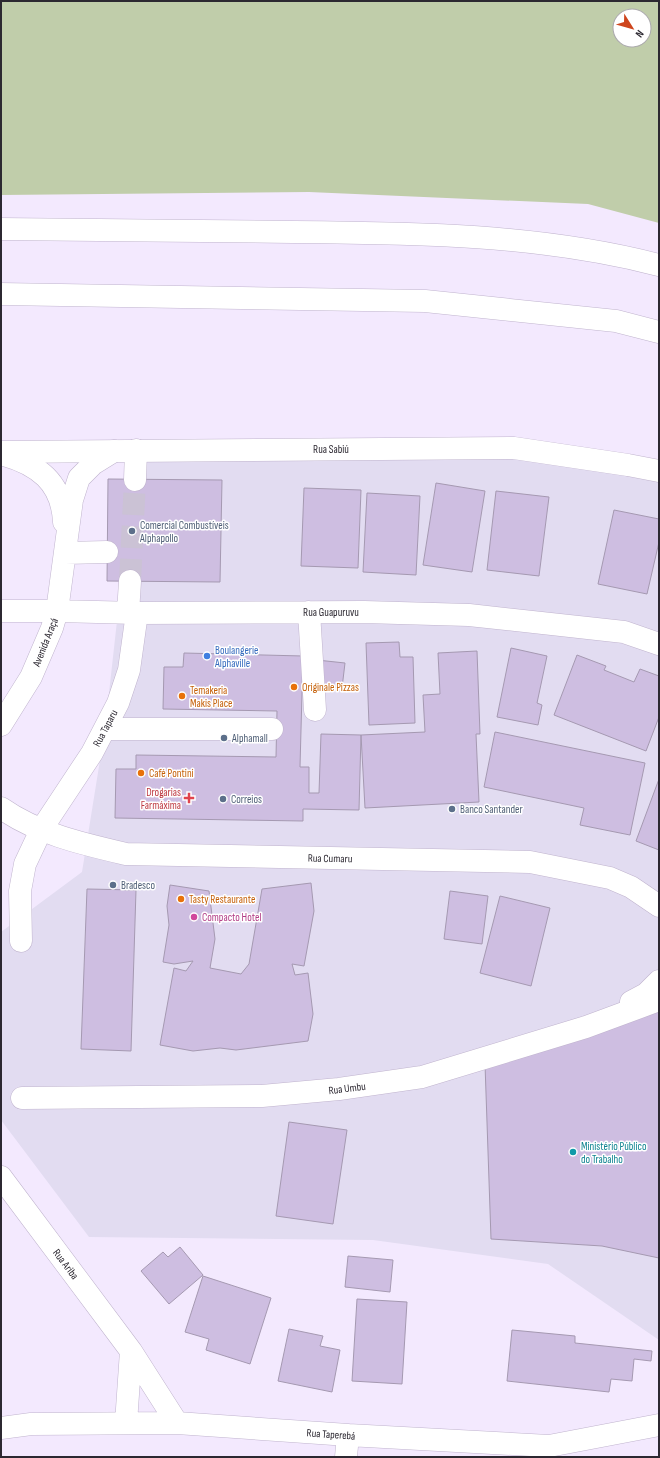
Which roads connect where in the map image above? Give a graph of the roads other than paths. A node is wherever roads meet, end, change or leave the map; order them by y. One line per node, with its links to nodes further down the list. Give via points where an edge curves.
1 (1, 229): 2 (main road, via 388,232 525,241 627,257)
2 (659, 265)
3 (1, 294): 4 (main road, via 425,301 616,321)
4 (659, 332)
5 (136, 450): 6 (main road, Rua Sabiú); 8 (main road, Rua Sabiú, via 514,448); 9 (main road)
6 (114, 451): 7 (main road, Rua Sabiú); 10 (main road, via 93,464 79,478 72,500)
7 (1, 453): 10 (main road, via 32,466 45,475 56,488 63,510)
8 (659, 471)
9 (135, 480)
10 (66, 551): 11 (main road); 13 (main road, Avenida Araçá)
11 (107, 552)
12 (130, 581): 16 (main road, Rua Taparu)
13 (57, 610): 14 (main road, Rua Guapuruvu); 16 (main road, Rua Guapuruvu); 19 (main road, Avenida Araçá, via 31,677)
14 (1, 611)
15 (309, 612): 16 (main road, Rua Guapuruvu); 17 (main road, Rua Guapuruvu, via 469,615 624,632); 18 (main road)
16 (133, 613): 20 (main road, Rua Taparu, via 129,670 118,703)
17 (659, 644)
18 (315, 710)
19 (1, 726)
20 (105, 729): 21 (main road); 23 (main road, Rua Taparu)
21 (272, 729)
22 (1, 808): 23 (main road, Rua Cumaru)
23 (41, 830): 24 (main road, Rua Cumaru, via 77,843 126,854 530,862 610,878 632,887); 25 (main road, Rua Taparu, via 25,864 21,885)
24 (659, 906)
25 (21, 941)
26 (659, 981): 28 (main road, via 646,994)
27 (659, 1000): 28 (main road, Rua Umbu)
28 (586, 1027): 29 (main road, Rua Umbu, via 422,1078 339,1089 262,1096)
29 (22, 1098)
30 (1, 1176): 31 (main road, Rua Ariba)
31 (131, 1351): 32 (main road); 33 (main road, Rua Ariba)
32 (126, 1423): 33 (main road, Rua Taperebá); 35 (main road, Rua Taperebá, via 31,1424)
33 (177, 1423): 36 (main road, Rua Taperebá)
34 (659, 1426): 37 (main road, Rua Taperebá)
35 (1, 1428)
36 (348, 1451): 37 (main road, Rua Taperebá)
37 (550, 1452)

